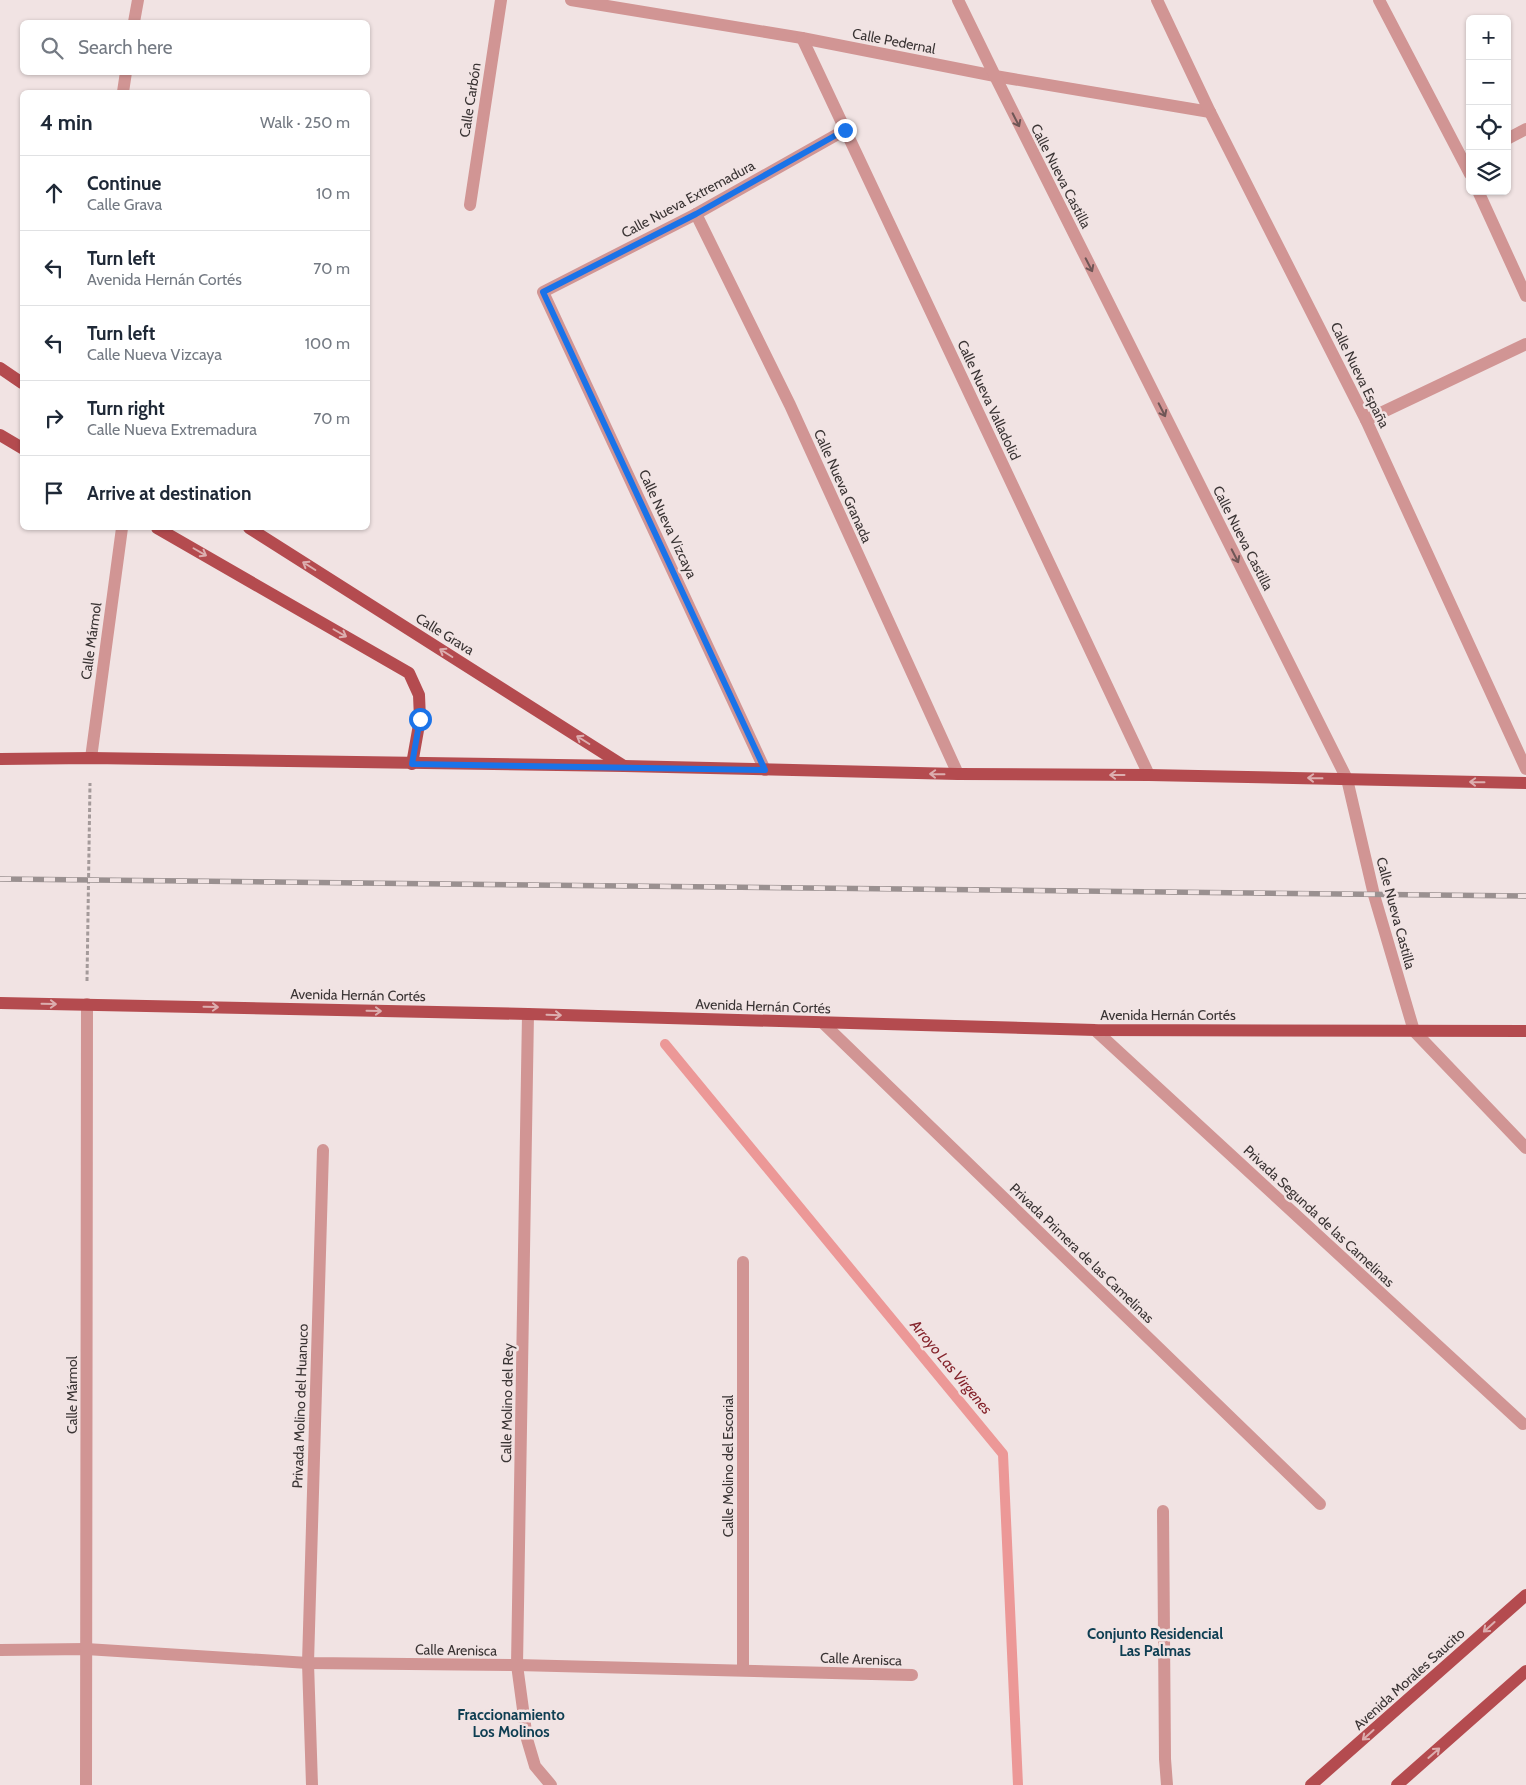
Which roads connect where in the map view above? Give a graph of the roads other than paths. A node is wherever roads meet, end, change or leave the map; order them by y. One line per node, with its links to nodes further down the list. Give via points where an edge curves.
1 (138, 0): 7 (street)
2 (501, 0): 18 (street, Calle Carbón)
3 (571, 0): 8 (street, Calle Pedernal)
4 (958, 0): 10 (street, Calle Nueva Castilla)
5 (1157, 0): 12 (street, Calle Nueva España)
6 (1379, 0): 16 (street)
7 (134, 20)
8 (802, 38): 10 (street, Calle Pedernal); 14 (street, Calle Nueva Valladolid)
9 (126, 75): 11 (street)
10 (994, 76): 12 (street, Calle Pedernal); 39 (street, Calle Nueva Castilla, one-way to 39)
11 (123, 90)
12 (1210, 112): 25 (street, Calle Nueva España)
13 (1526, 129): 15 (street)
14 (845, 130): 19 (street, Calle Nueva Extremadura); 38 (street, Calle Nueva Valladolid)
15 (1511, 137)
16 (1466, 162)
17 (1480, 195): 21 (street)
18 (470, 205)
19 (696, 214): 20 (street, Calle Nueva Extremadura); 37 (street, Calle Nueva Granada, via 790,405)
20 (543, 292): 36 (street, Calle Nueva Vizcaya)
21 (1526, 296)
22 (1526, 344): 25 (street)
23 (0, 368): 24 (main road)
24 (20, 382)
25 (1366, 420): 35 (street, Calle Nueva España)
26 (0, 434): 27 (main road)
27 (20, 447)
28 (122, 530): 31 (street, Calle Mármol)
29 (160, 530): 33 (main road, one-way to 33, via 409,672 420,695 420,719)
30 (252, 530): 34 (main road, Calle Grava, one-way to 30)
31 (91, 758): 32 (main road); 33 (main road)
32 (0, 759)
33 (412, 764): 34 (main road)
34 (624, 766): 36 (main road)
35 (1526, 769)
36 (765, 770): 37 (main road, one-way to 36)
37 (958, 774): 38 (main road, one-way to 37)
38 (1149, 775): 39 (main road, one-way to 38)
39 (1347, 779): 40 (main road, one-way to 39); 46 (street, Calle Nueva Castilla, via 1374,895)
40 (1526, 784)
41 (0, 1003): 42 (main road, Avenida Hernán Cortés, one-way to 42)
42 (87, 1004): 43 (main road, Avenida Hernán Cortés, one-way to 43); 55 (street, Calle Mármol)
43 (528, 1014): 44 (main road, Avenida Hernán Cortés, one-way to 44); 58 (street, Calle Molino del Rey)
44 (823, 1023): 45 (main road, Avenida Hernán Cortés); 52 (street, Privada Primera de las Camelinas)
45 (1096, 1030): 46 (main road, Avenida Hernán Cortés); 51 (street, Privada Segunda de las Camelinas)
46 (1414, 1031): 47 (main road, Avenida Hernán Cortés); 48 (street)
47 (1526, 1032)
48 (1526, 1148)
49 (322, 1150): 57 (street, Privada Molino del Huanuco)
50 (743, 1262): 59 (street, Calle Molino del Escorial)
51 (1523, 1424)
52 (1320, 1504)
53 (1164, 1511): 65 (street)
54 (1526, 1595): 66 (main road, Avenida Morales Saucito, one-way to 66)
55 (86, 1649): 56 (street, Calle Arenisca); 57 (street, Calle Arenisca); 62 (street, Calle Mármol)
56 (0, 1650)
57 (308, 1663): 58 (street, Calle Arenisca); 63 (street, Privada Molino del Huanuco)
58 (517, 1665): 59 (street, Calle Arenisca); 64 (street, Calle Molino del Rey, via 527,1739 535,1766)
59 (742, 1670): 61 (street, Calle Arenisca)
60 (1526, 1672): 67 (main road, one-way to 60)
61 (912, 1675)
62 (86, 1785)
63 (312, 1785)
64 (551, 1785)
65 (1167, 1785)
66 (1312, 1785)
67 (1397, 1785)

